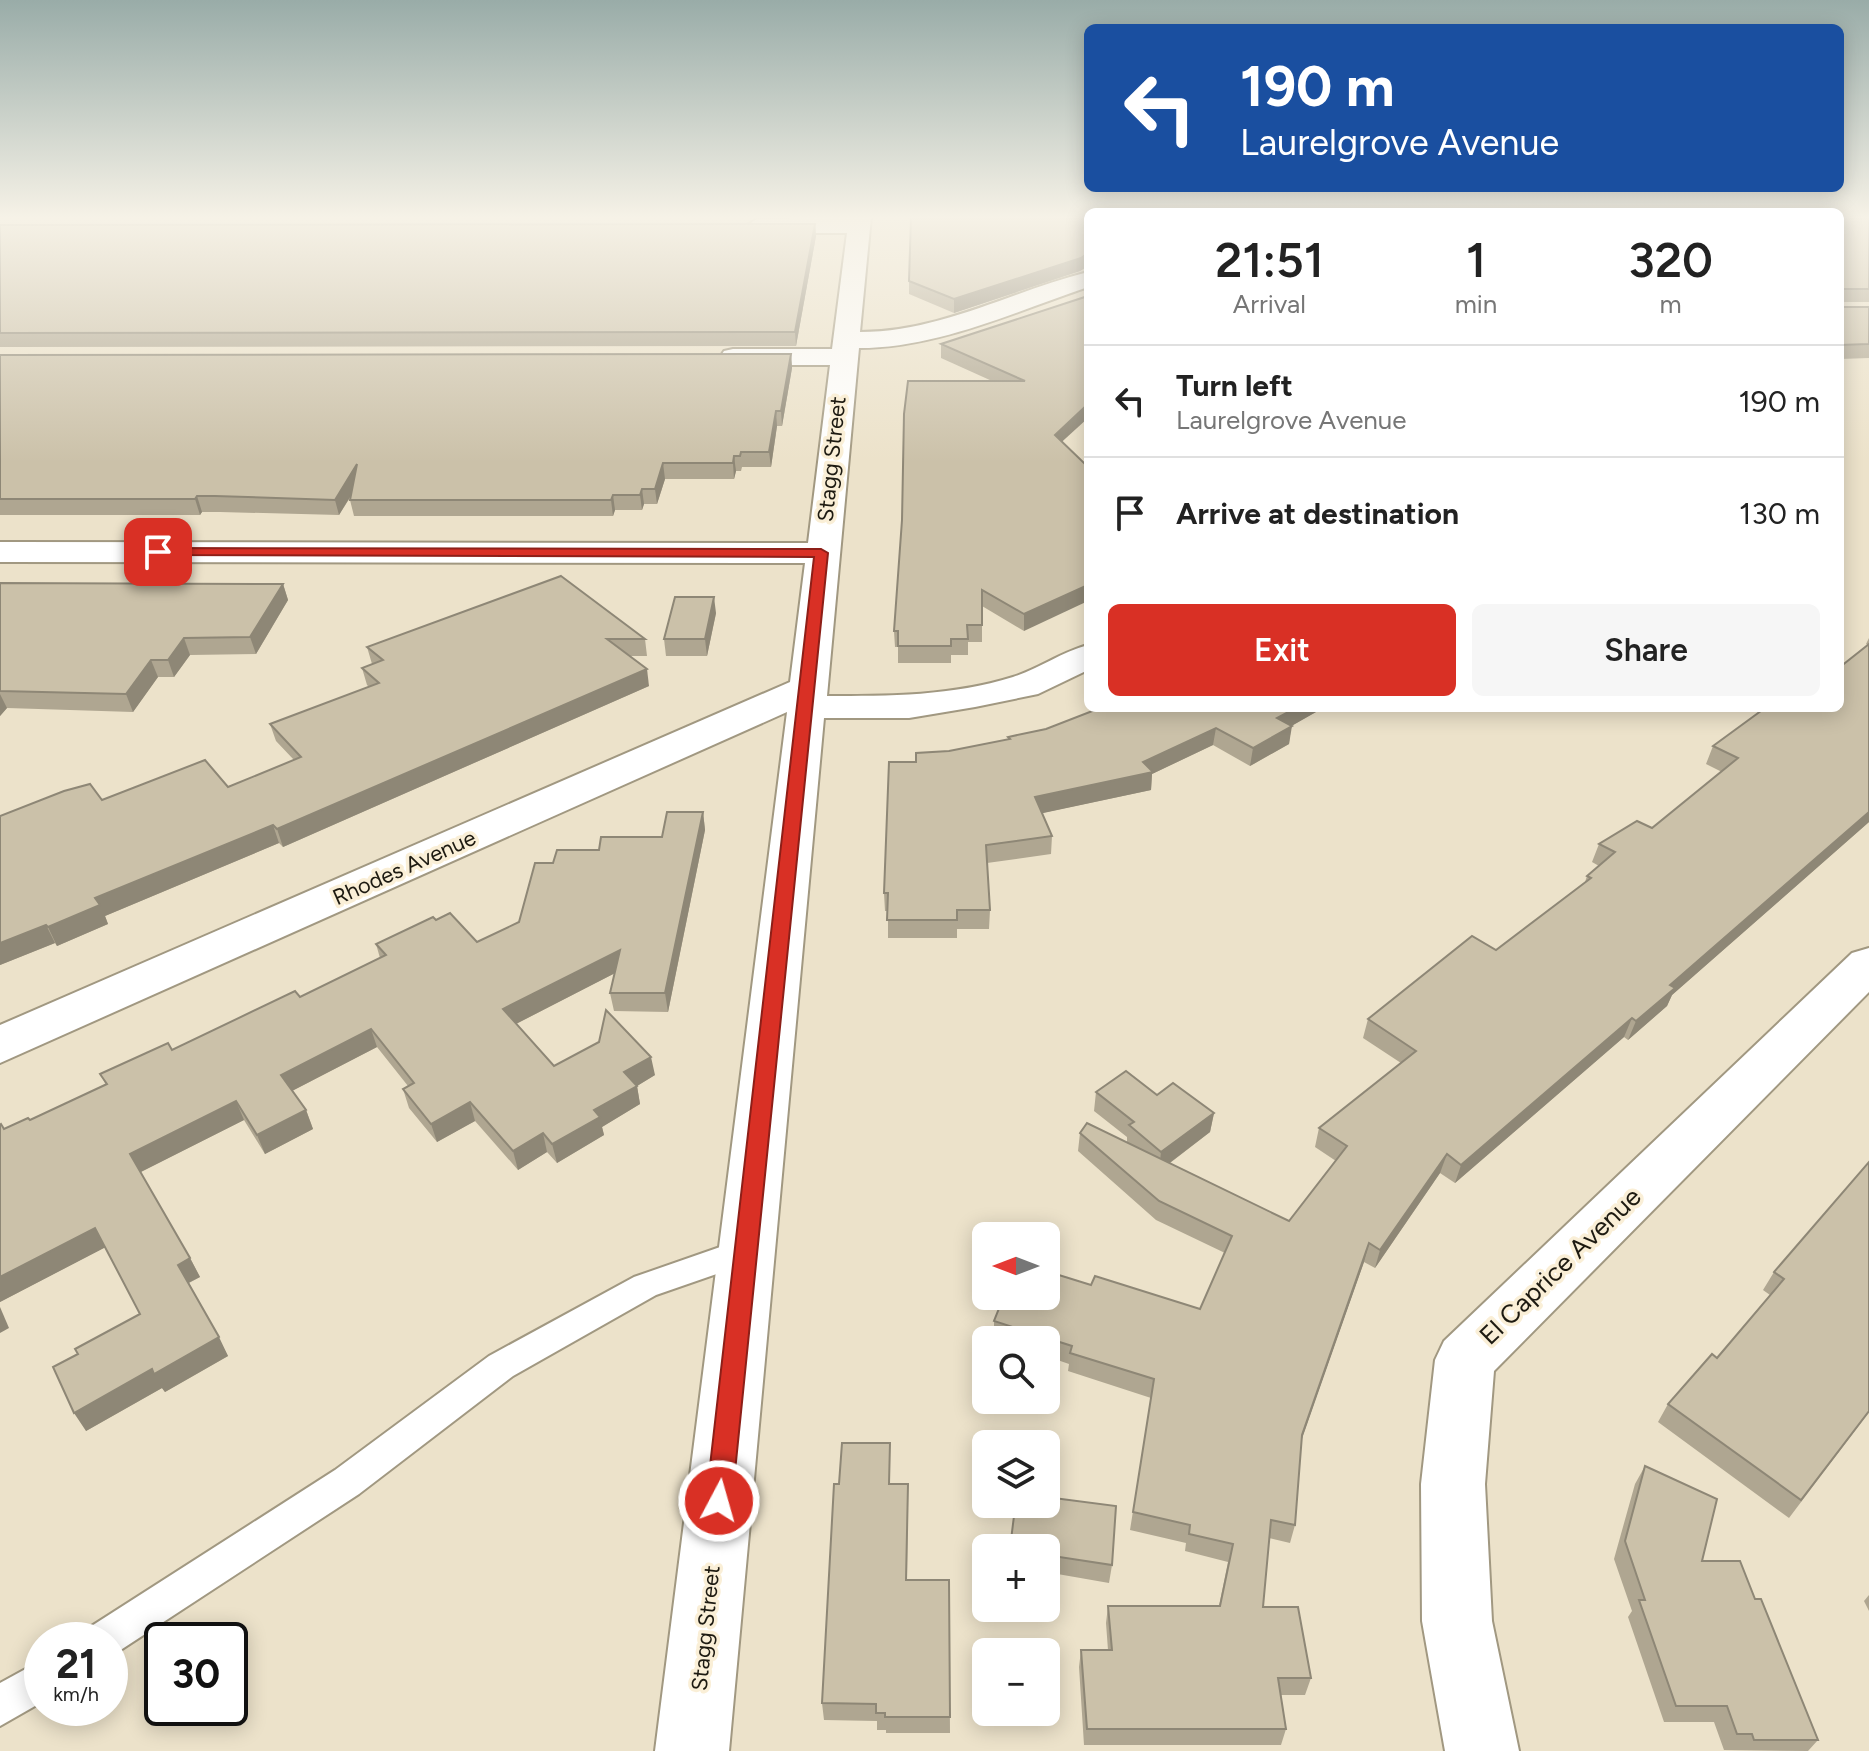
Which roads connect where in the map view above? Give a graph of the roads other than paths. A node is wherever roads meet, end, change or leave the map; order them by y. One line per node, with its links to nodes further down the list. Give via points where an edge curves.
1 (850, 299): 3 (street, Stagg Street)
2 (1028, 299): 3 (street, via 925,333)
3 (844, 349): 4 (street); 6 (street, Stagg Street)
4 (705, 357)
5 (0, 552): 6 (street)
6 (821, 553): 8 (street, Stagg Street)
7 (1084, 658): 8 (street, Rhodes Avenue, via 1025,686 909,707)
8 (807, 698): 10 (street, Rhodes Avenue); 11 (street, Stagg Street)
9 (1866, 972): 16 (street, El Caprice Avenue, via 1465,1360 1453,1484 1457,1621)
10 (0, 1045)
11 (746, 1251): 12 (lane, via 645,1286 501,1366 347,1482); 15 (street, Stagg Street)
12 (128, 1624)
13 (24, 1691): 14 (lane)
14 (0, 1706)
15 (692, 1751)
16 (1482, 1751)

